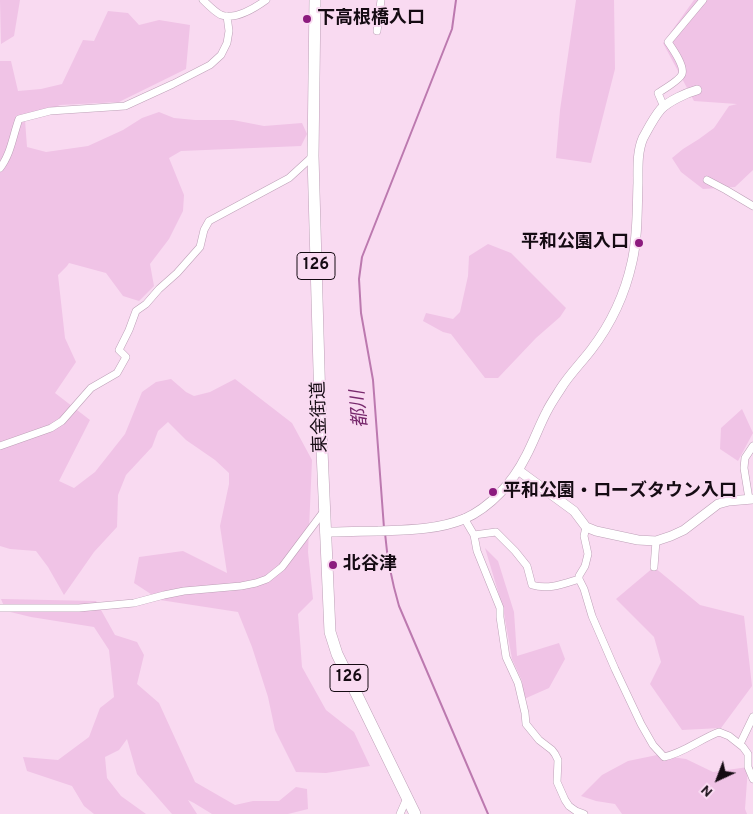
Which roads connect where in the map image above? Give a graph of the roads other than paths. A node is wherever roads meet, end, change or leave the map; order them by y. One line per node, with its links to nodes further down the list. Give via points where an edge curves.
1 (203, 0): 6 (street, via 219,14)
2 (266, 0): 6 (street, via 241,14)
3 (315, 0): 10 (highway, 東金街道 / 126)
4 (381, 0): 7 (street)
5 (703, 0): 9 (street, via 668,42 680,63 682,74 658,93)
6 (227, 16): 11 (street, via 229,31 226,43 210,65 125,106 50,111 19,119 8,157)
7 (376, 31)
8 (697, 90): 9 (street)
9 (664, 107): 16 (street, via 654,118 638,156 635,240 620,301 597,342 565,381 547,410)
10 (313, 156): 14 (street, via 289,178 209,221 200,247 136,312 119,350 126,357 117,373 90,388 62,421 51,428); 18 (highway, 東金街道 / 126)
11 (0, 168)
12 (707, 180): 13 (street)
13 (753, 206)
14 (0, 446)
15 (753, 446): 17 (street, via 745,458 744,468)
16 (518, 470): 19 (street, via 496,496); 20 (street, via 574,511)
17 (751, 499): 23 (street, via 718,504 684,530)
18 (324, 511): 21 (highway, 東金街道 / 126); 26 (street, via 282,567 256,583 184,591 134,603 79,608)
19 (464, 518): 21 (street, via 428,528); 22 (street)
20 (586, 527): 23 (street, via 638,540); 25 (street, via 584,536 588,554)
21 (325, 532): 30 (highway, 東金街道 / 126, via 330,632)
22 (474, 535): 25 (street, via 496,532 527,566 532,585 554,586); 33 (street, via 500,608 506,656 518,683 526,724 555,754 558,760 557,782 565,800)
23 (656, 541): 24 (street)
24 (654, 567)
25 (579, 579): 28 (street, via 615,669 653,745 664,757 719,732)
26 (0, 608)
27 (753, 717): 28 (street)
28 (740, 744): 29 (street, via 748,754 748,767)
29 (753, 779)
30 (407, 798): 31 (street); 32 (highway, 東金街道 / 126)
31 (400, 814)
32 (415, 814)
33 (584, 814)

